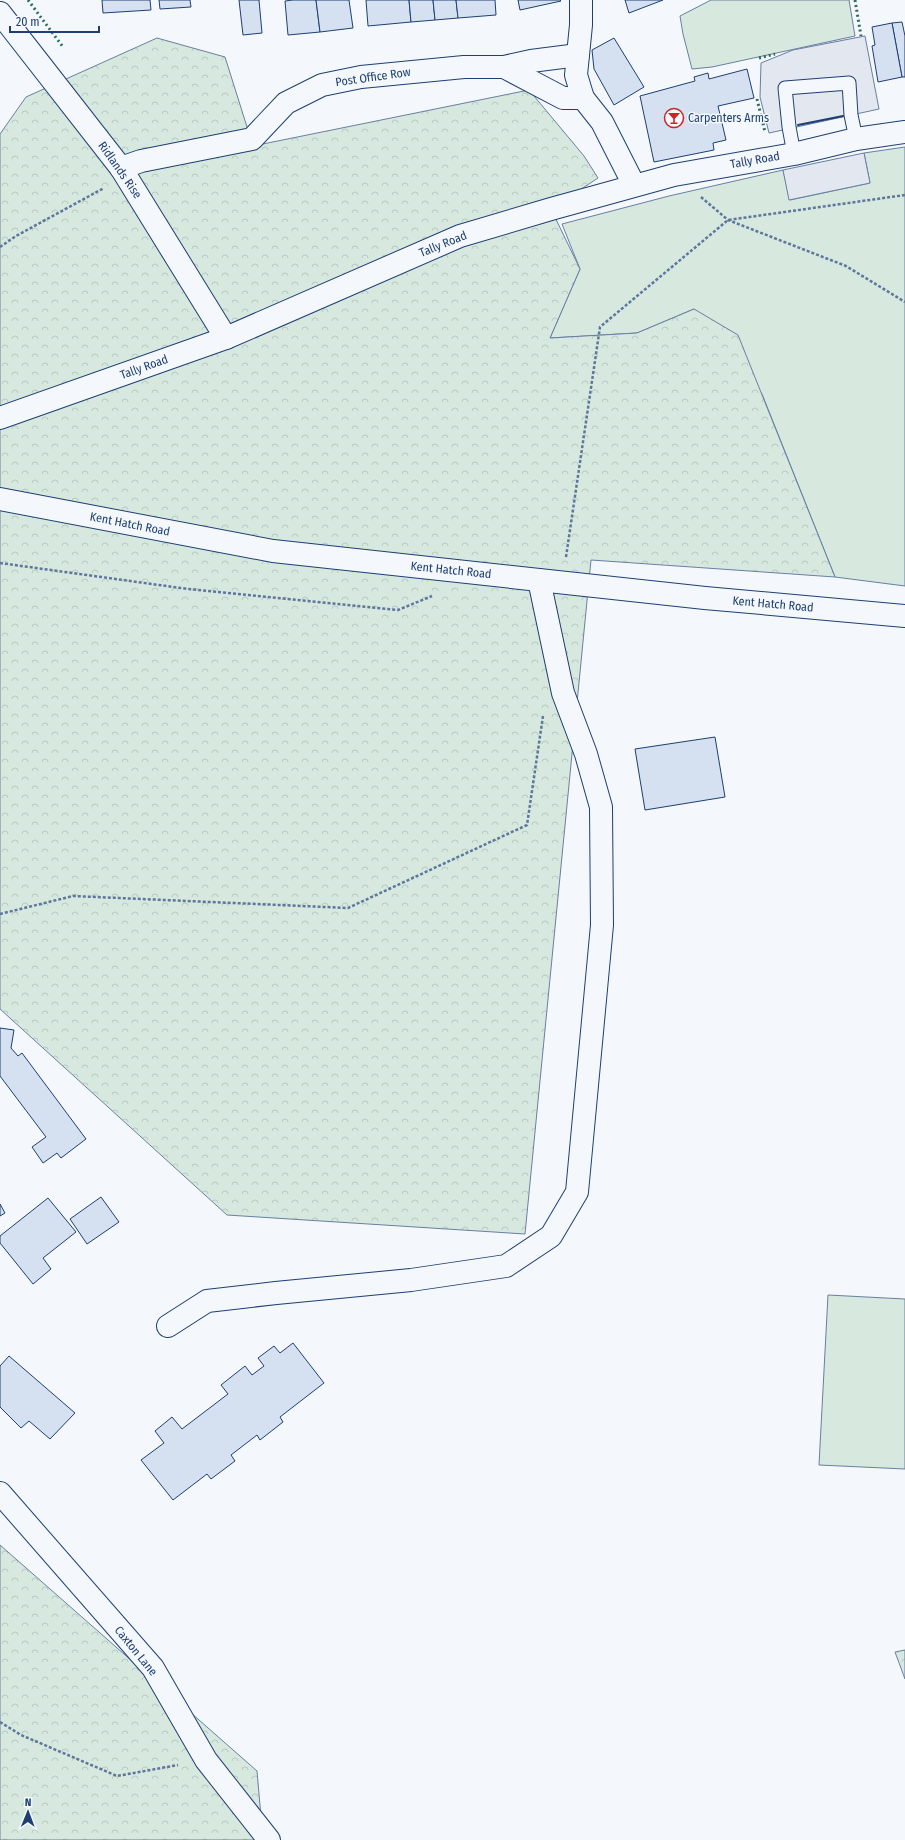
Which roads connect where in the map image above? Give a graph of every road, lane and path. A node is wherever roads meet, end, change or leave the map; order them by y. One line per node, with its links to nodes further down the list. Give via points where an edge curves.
1 (581, 0): 3 (street)
2 (0, 13): 9 (street, Ridlands Rise)
3 (578, 55): 4 (street, Post Office Row); 5 (street, via 576,75)
4 (504, 67): 5 (street, Post Office Row, via 563,98); 9 (street, Post Office Row, via 464,67 361,77 322,85 286,103 252,139 141,161)
5 (583, 98): 10 (street, via 602,122)
6 (905, 132): 7 (street, Tally Road)
7 (856, 140): 8 (street, Tally Road); 8 (lane, via 849,83 786,88)
8 (794, 154): 10 (street, Tally Road, via 674,175)
9 (124, 172): 13 (path); 15 (street, Ridlands Rise)
10 (634, 185): 15 (street, Tally Road, via 460,236)
11 (905, 195): 12 (path)
12 (728, 220): 14 (path, via 846,266); 20 (path, via 600,327)
13 (0, 247)
14 (905, 302)
15 (226, 338): 16 (street, Tally Road)
16 (0, 418)
17 (0, 499): 19 (street, Kent Hatch Road, via 273,551)
18 (0, 563): 21 (path, via 188,589 398,610)
19 (540, 580): 20 (street, Kent Hatch Road); 25 (street, via 563,693 586,754 601,807 602,925 577,1192 551,1236 506,1266 411,1280 207,1301)
20 (563, 582): 22 (street, Kent Hatch Road)
21 (433, 595)
22 (905, 616)
23 (544, 708): 24 (path, via 527,825 348,908 73,896)
24 (0, 914)
25 (168, 1326)
26 (0, 1493): 28 (street, Caxton Lane, via 153,1668)
27 (0, 1722): 28 (path, via 21,1735 117,1776)
28 (206, 1760): 29 (street, Caxton Lane)
29 (269, 1840)

